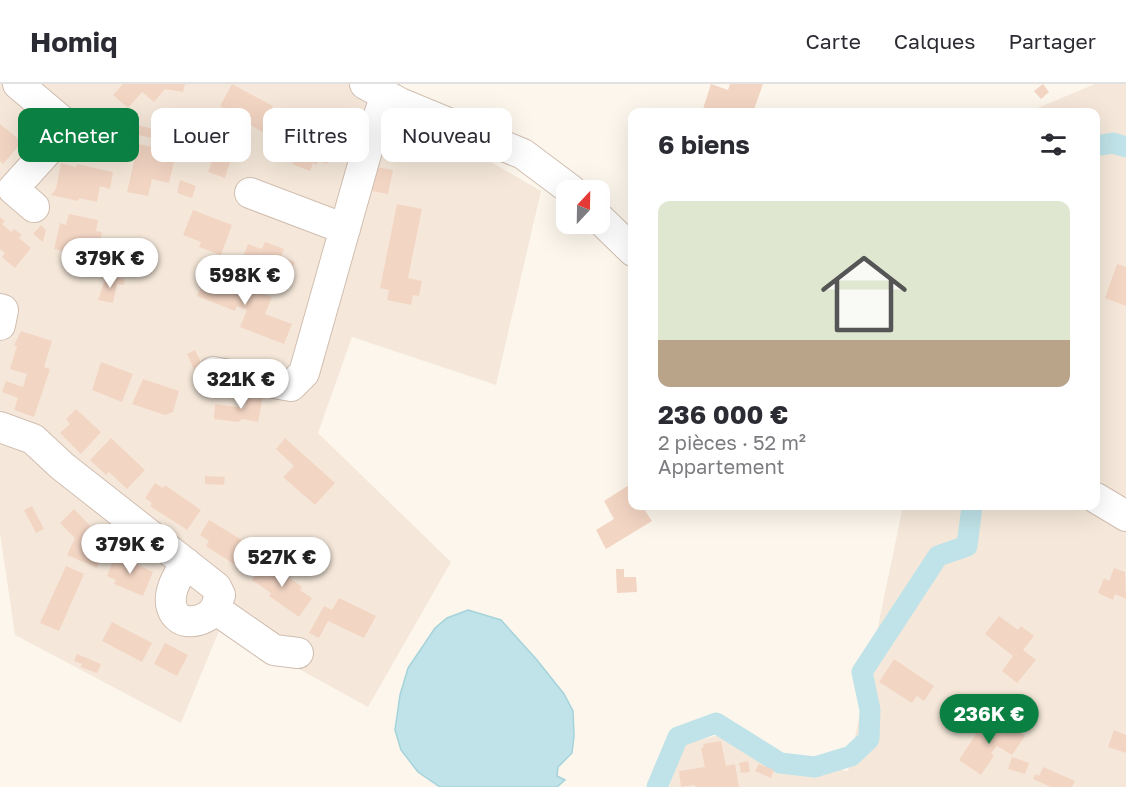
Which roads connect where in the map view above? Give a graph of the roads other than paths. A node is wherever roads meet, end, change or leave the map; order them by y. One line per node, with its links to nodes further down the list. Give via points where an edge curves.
1 (18, 84): 5 (street, via 81,126 13,189)
2 (376, 90): 3 (street, via 524,154); 6 (street)
3 (558, 180)
4 (250, 193): 6 (street)
5 (34, 207)
6 (345, 229): 11 (street, via 304,373 291,386)
7 (610, 229): 8 (street)
8 (628, 246)
9 (0, 309): 10 (street)
10 (0, 325)
11 (213, 372)
12 (0, 427): 15 (street, via 33,439 70,473)
13 (1100, 500): 14 (street)
14 (1126, 516)
15 (186, 563): 16 (street, via 216,587 220,595); 16 (street, via 173,587 172,608 178,617 189,622 202,621)
16 (215, 609): 17 (street, via 274,650)
17 (298, 652)

